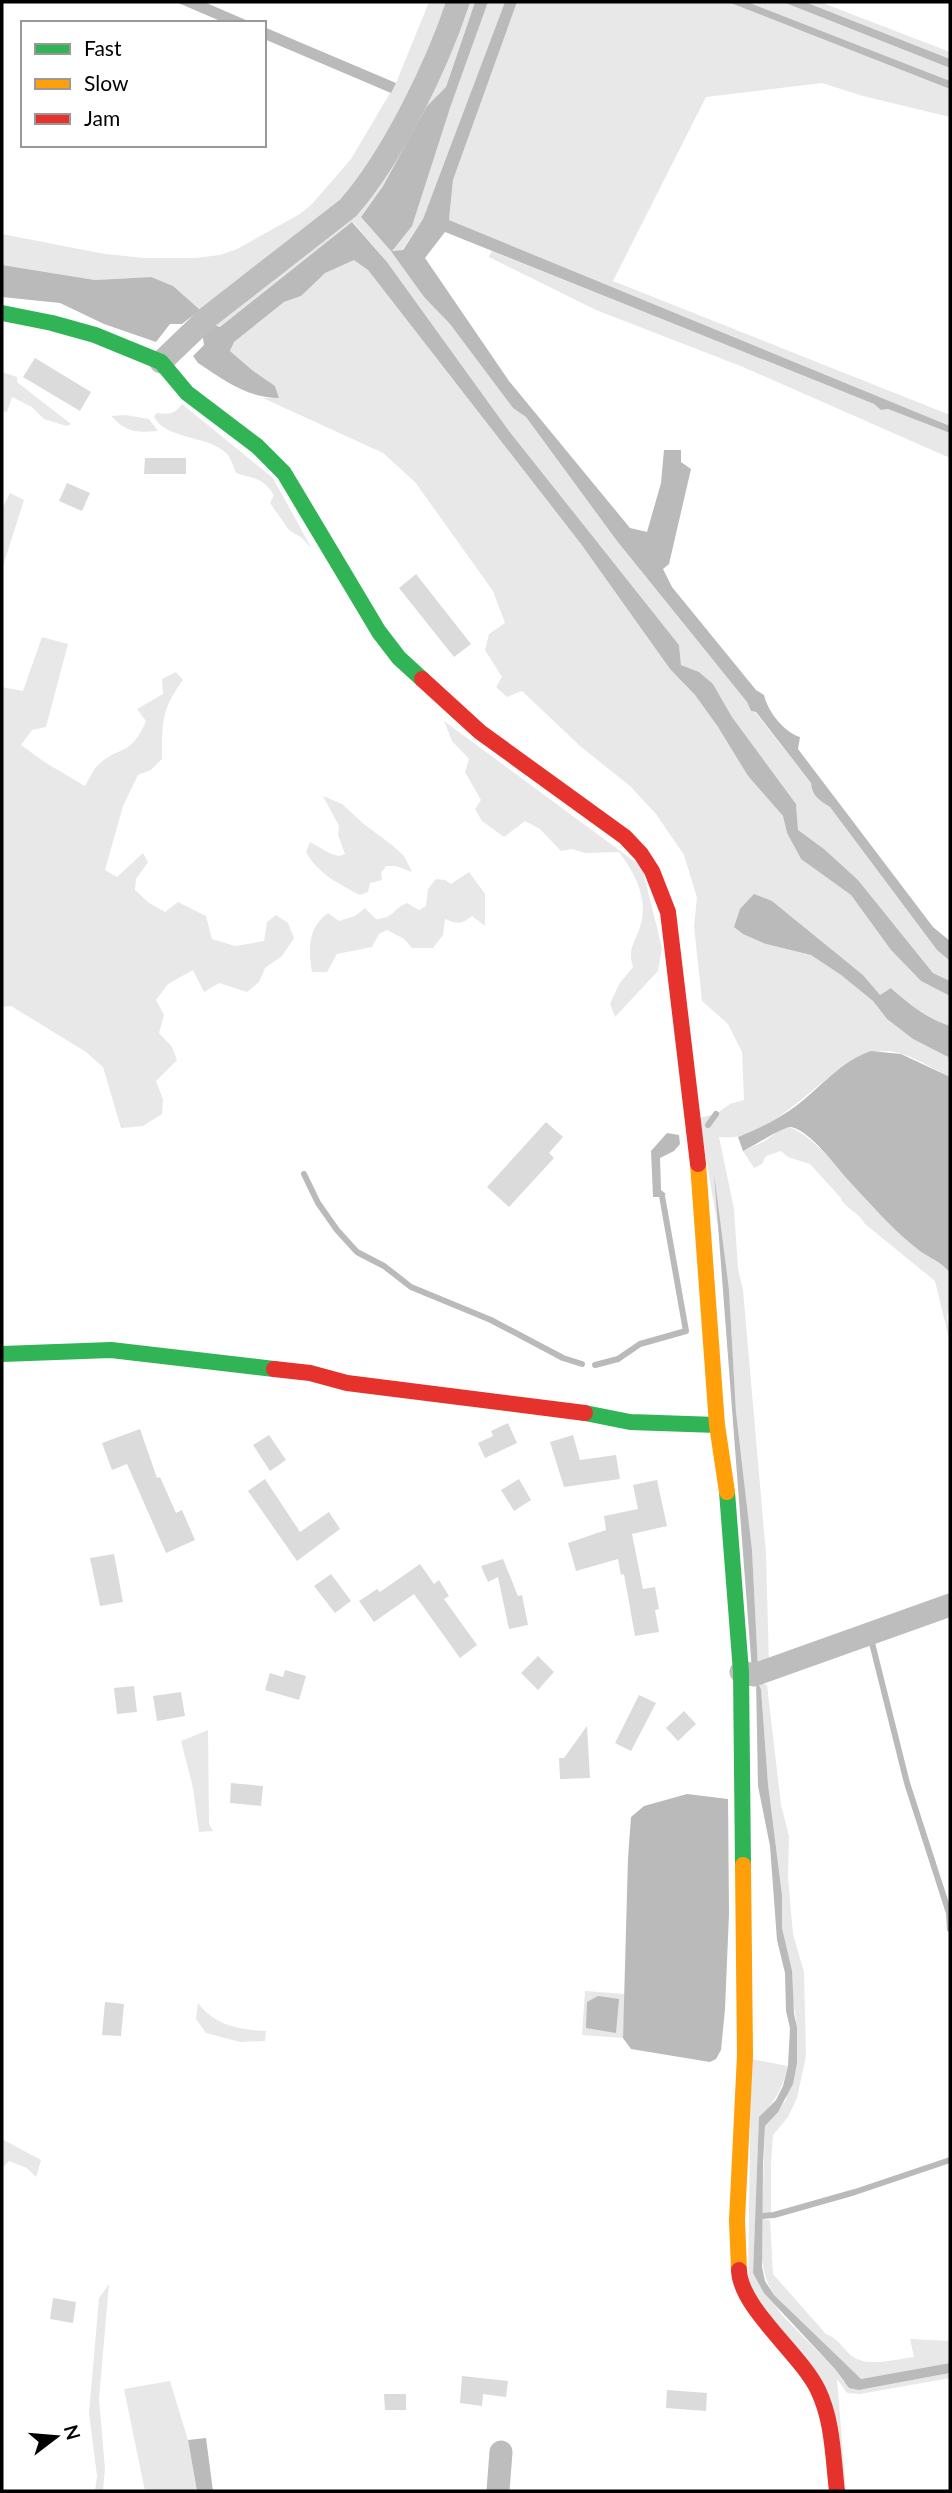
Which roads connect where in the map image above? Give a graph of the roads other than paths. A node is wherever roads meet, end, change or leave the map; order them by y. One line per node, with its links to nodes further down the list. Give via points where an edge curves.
1 (458, 2): 3 (street, via 411,111 363,191 348,208 208,317)
2 (2, 313): 3 (street, via 95,335)
3 (161, 362): 5 (street, via 187,393 257,446 284,473 399,659 480,732 625,837 652,869 668,912 696,1131)
4 (2, 1354): 5 (street, via 111,1350 310,1373 347,1383 630,1422)
5 (718, 1425): 7 (street, via 729,1504)
6 (950, 1605): 7 (street, via 754,1675)
7 (741, 1672): 10 (street, via 745,2055 737,2220 739,2276 750,2301 818,2389 827,2414)
8 (501, 2452): 9 (street)
9 (498, 2491)
10 (837, 2491)

